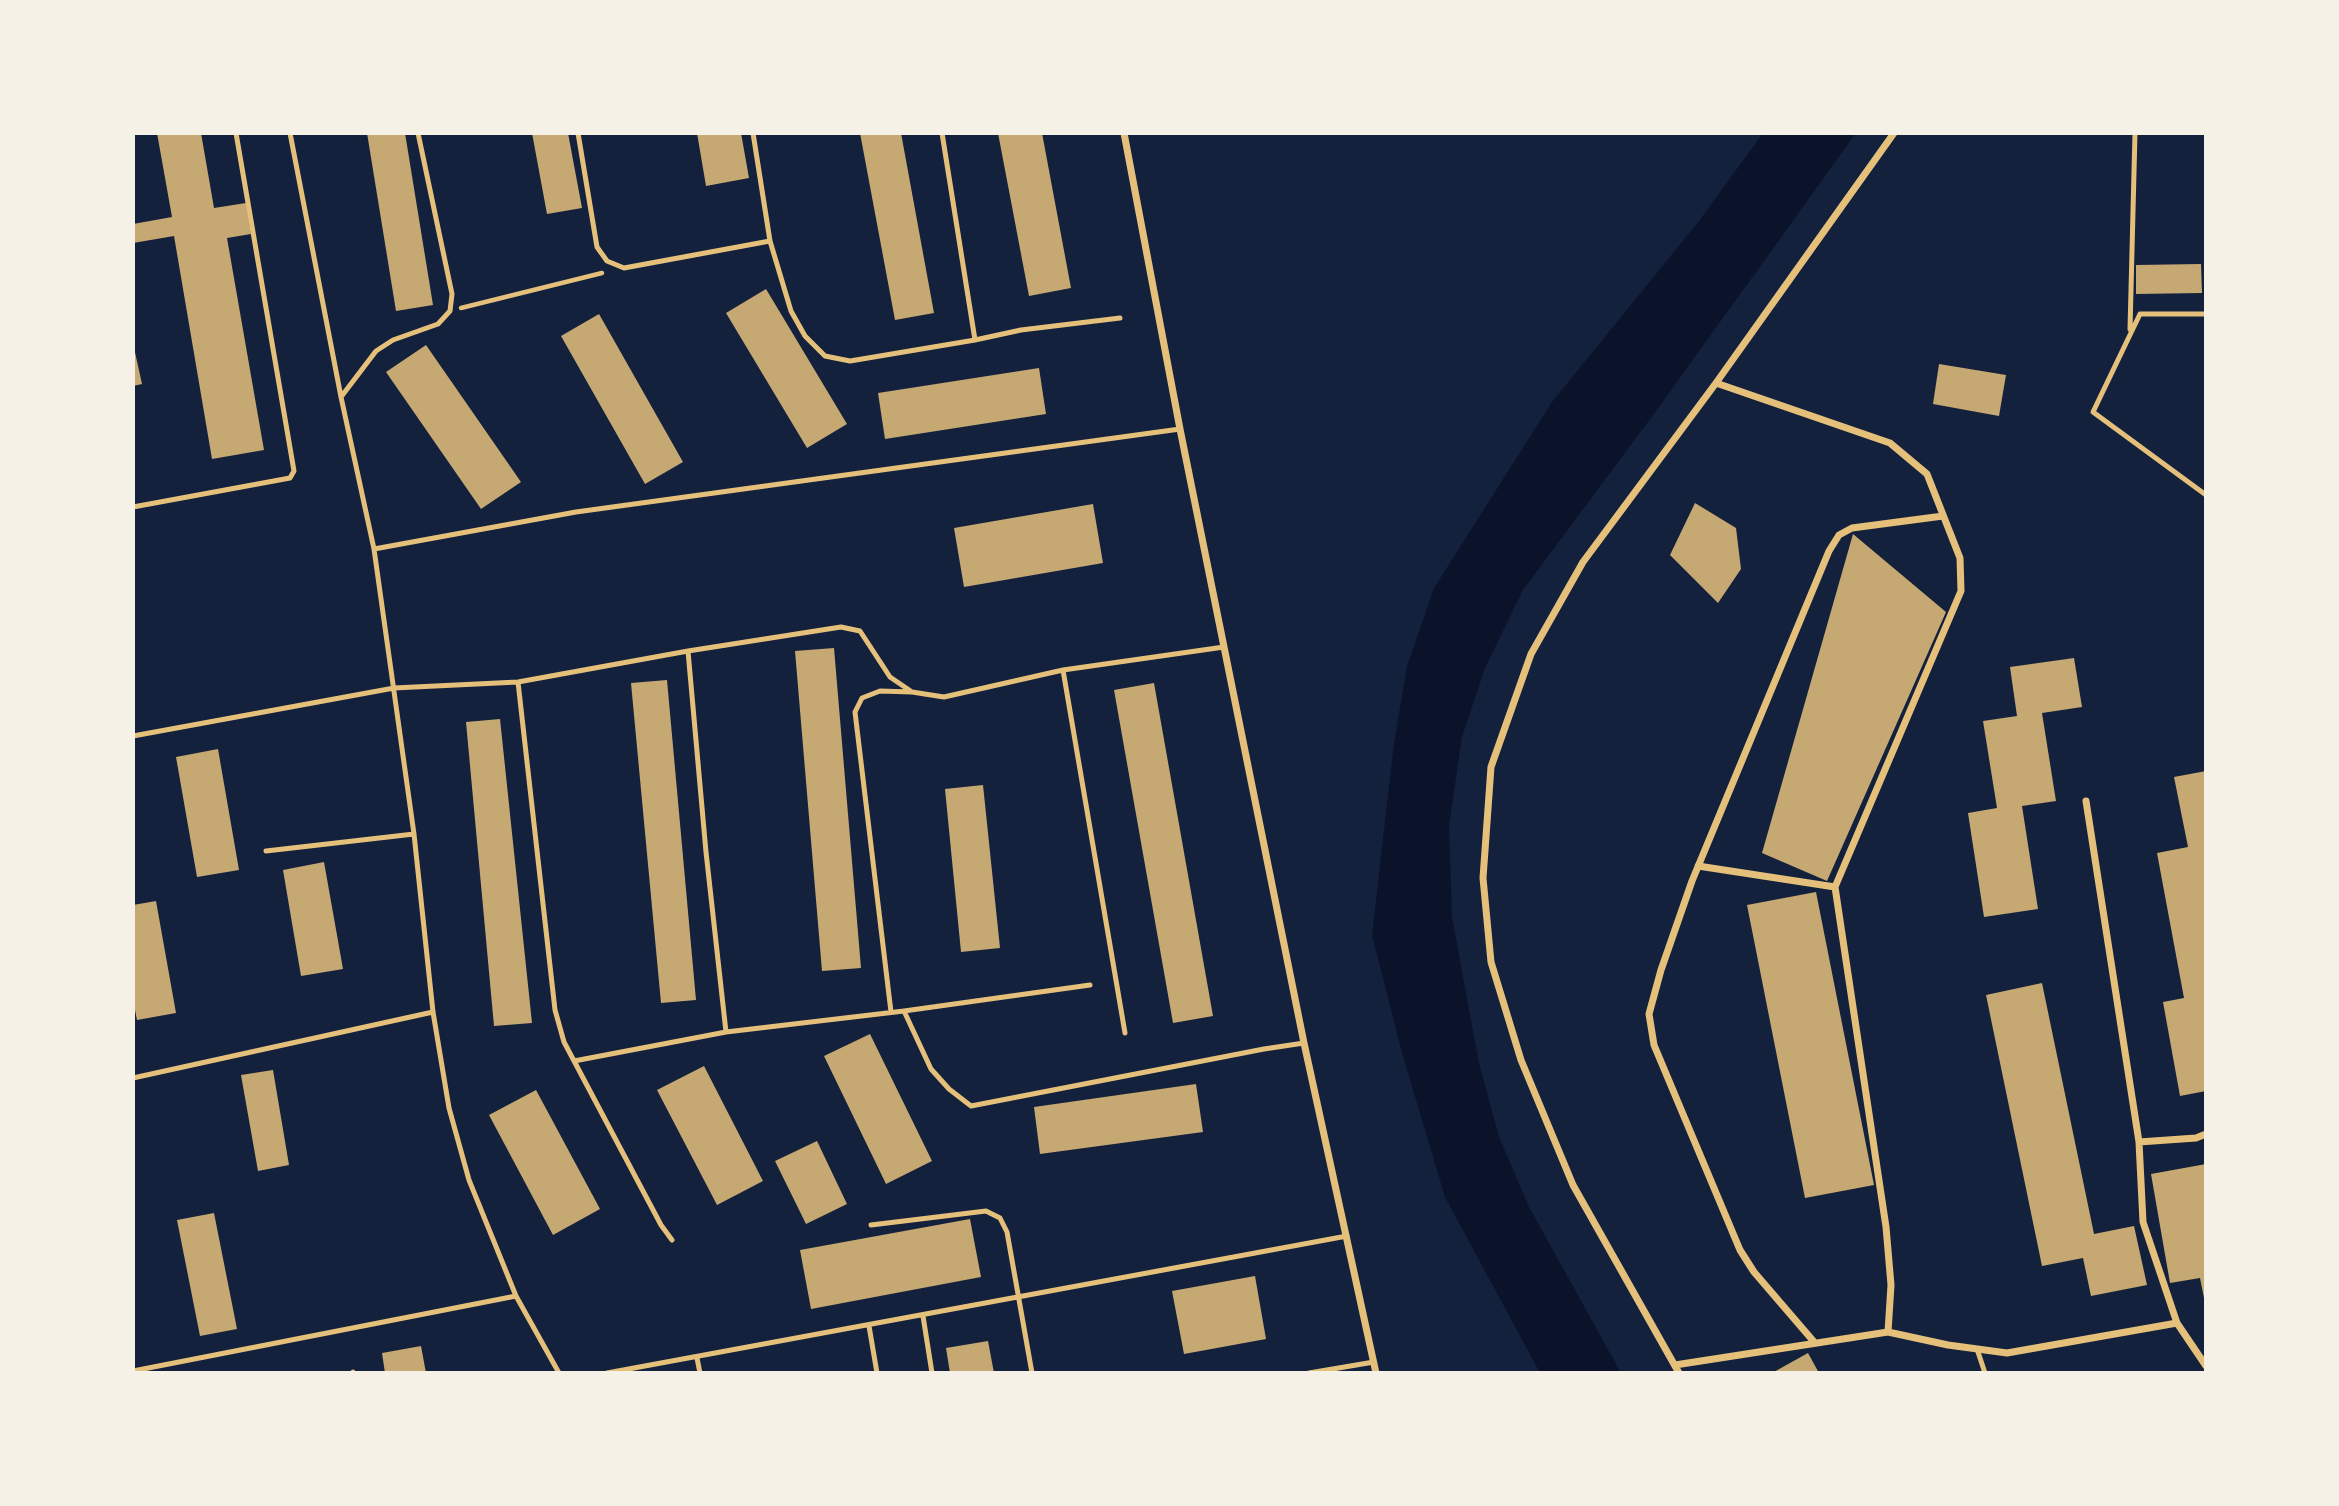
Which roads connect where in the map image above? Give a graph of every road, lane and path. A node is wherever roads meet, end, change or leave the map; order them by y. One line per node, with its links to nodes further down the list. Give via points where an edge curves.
1 (236, 133): 21 (lane, via 294,471 290,478)
2 (290, 133): 18 (lane)
3 (418, 133): 12 (lane, via 452,294)
4 (578, 133): 11 (lane, via 597,247 607,261)
5 (753, 133): 10 (lane)
6 (942, 133): 16 (lane)
7 (1124, 133): 19 (street)
8 (1894, 133): 17 (street)
9 (2136, 133): 15 (lane)
10 (770, 241): 11 (lane); 16 (lane, via 791,311 805,336 825,356 850,361)
11 (624, 268): 12 (path)
12 (450, 311): 18 (lane, via 438,324 376,351)
13 (2206, 314): 15 (lane, via 2140,314)
14 (1120, 318): 16 (lane)
15 (2130, 334): 20 (lane, via 2093,412)
16 (975, 340)
17 (1716, 383): 22 (street, via 1890,443 1927,474); 60 (street, via 1583,562 1531,654 1492,767 1483,877 1490,962 1521,1060 1573,1185)
18 (341, 397): 23 (lane)
19 (1180, 429): 23 (lane, via 576,512); 24 (street)
20 (2206, 495)
21 (133, 507)
22 (1943, 516): 34 (street, via 1863,525 1839,536); 35 (street, via 1961,558 1961,591)
23 (374, 549): 28 (lane)
24 (1224, 647): 26 (lane); 42 (street)
25 (688, 652): 27 (lane); 29 (lane, via 841,627 860,631 890,677); 40 (lane)
26 (1063, 670): 29 (lane, via 944,697); 41 (lane)
27 (518, 682): 28 (lane); 43 (lane, via 555,1010)
28 (394, 688): 30 (lane); 32 (lane)
29 (912, 692): 39 (lane, via 880,691 862,698 855,712)
30 (133, 736)
31 (2086, 801): 46 (street)
32 (414, 834): 33 (lane); 38 (lane)
33 (266, 851)
34 (1698, 866): 35 (street); 56 (street, via 1649,1014 1654,1045 1740,1250)
35 (1835, 887): 55 (street, via 1886,1227 1891,1285)
36 (1090, 985): 37 (lane)
37 (904, 1011): 39 (lane); 42 (lane, via 931,1069 971,1105)
38 (433, 1012): 44 (lane); 50 (lane, via 449,1108 466,1168)
39 (891, 1012): 40 (lane)
40 (726, 1032): 43 (lane)
41 (1125, 1033)
42 (1304, 1043): 48 (street)
43 (574, 1061): 49 (lane)
44 (133, 1078)
45 (2206, 1135): 46 (street)
46 (2139, 1142): 53 (street, via 2143,1222)
47 (871, 1225): 51 (lane, via 986,1211 1000,1218 1007,1232)
48 (1347, 1236): 51 (lane); 59 (street)
49 (672, 1240)
50 (516, 1296): 62 (lane); 63 (lane)
51 (1020, 1298): 52 (lane); 68 (lane)
52 (923, 1316): 54 (lane); 67 (lane)
53 (2177, 1323): 57 (street, via 2007,1353); 61 (street)
54 (869, 1326): 58 (lane); 66 (lane)
55 (1888, 1332): 56 (street); 57 (street)
56 (1815, 1343): 60 (street)
57 (1977, 1349): 72 (lane)
58 (697, 1358): 64 (lane); 65 (lane)
59 (1374, 1362): 69 (lane); 70 (street)
60 (1675, 1365): 71 (street)
61 (2206, 1366)
62 (133, 1371)
63 (559, 1373)
64 (607, 1373)
65 (700, 1373)
66 (877, 1373)
67 (932, 1373)
68 (1032, 1373)
69 (1309, 1373)
70 (1376, 1373)
71 (1679, 1373)
72 (1985, 1373)

